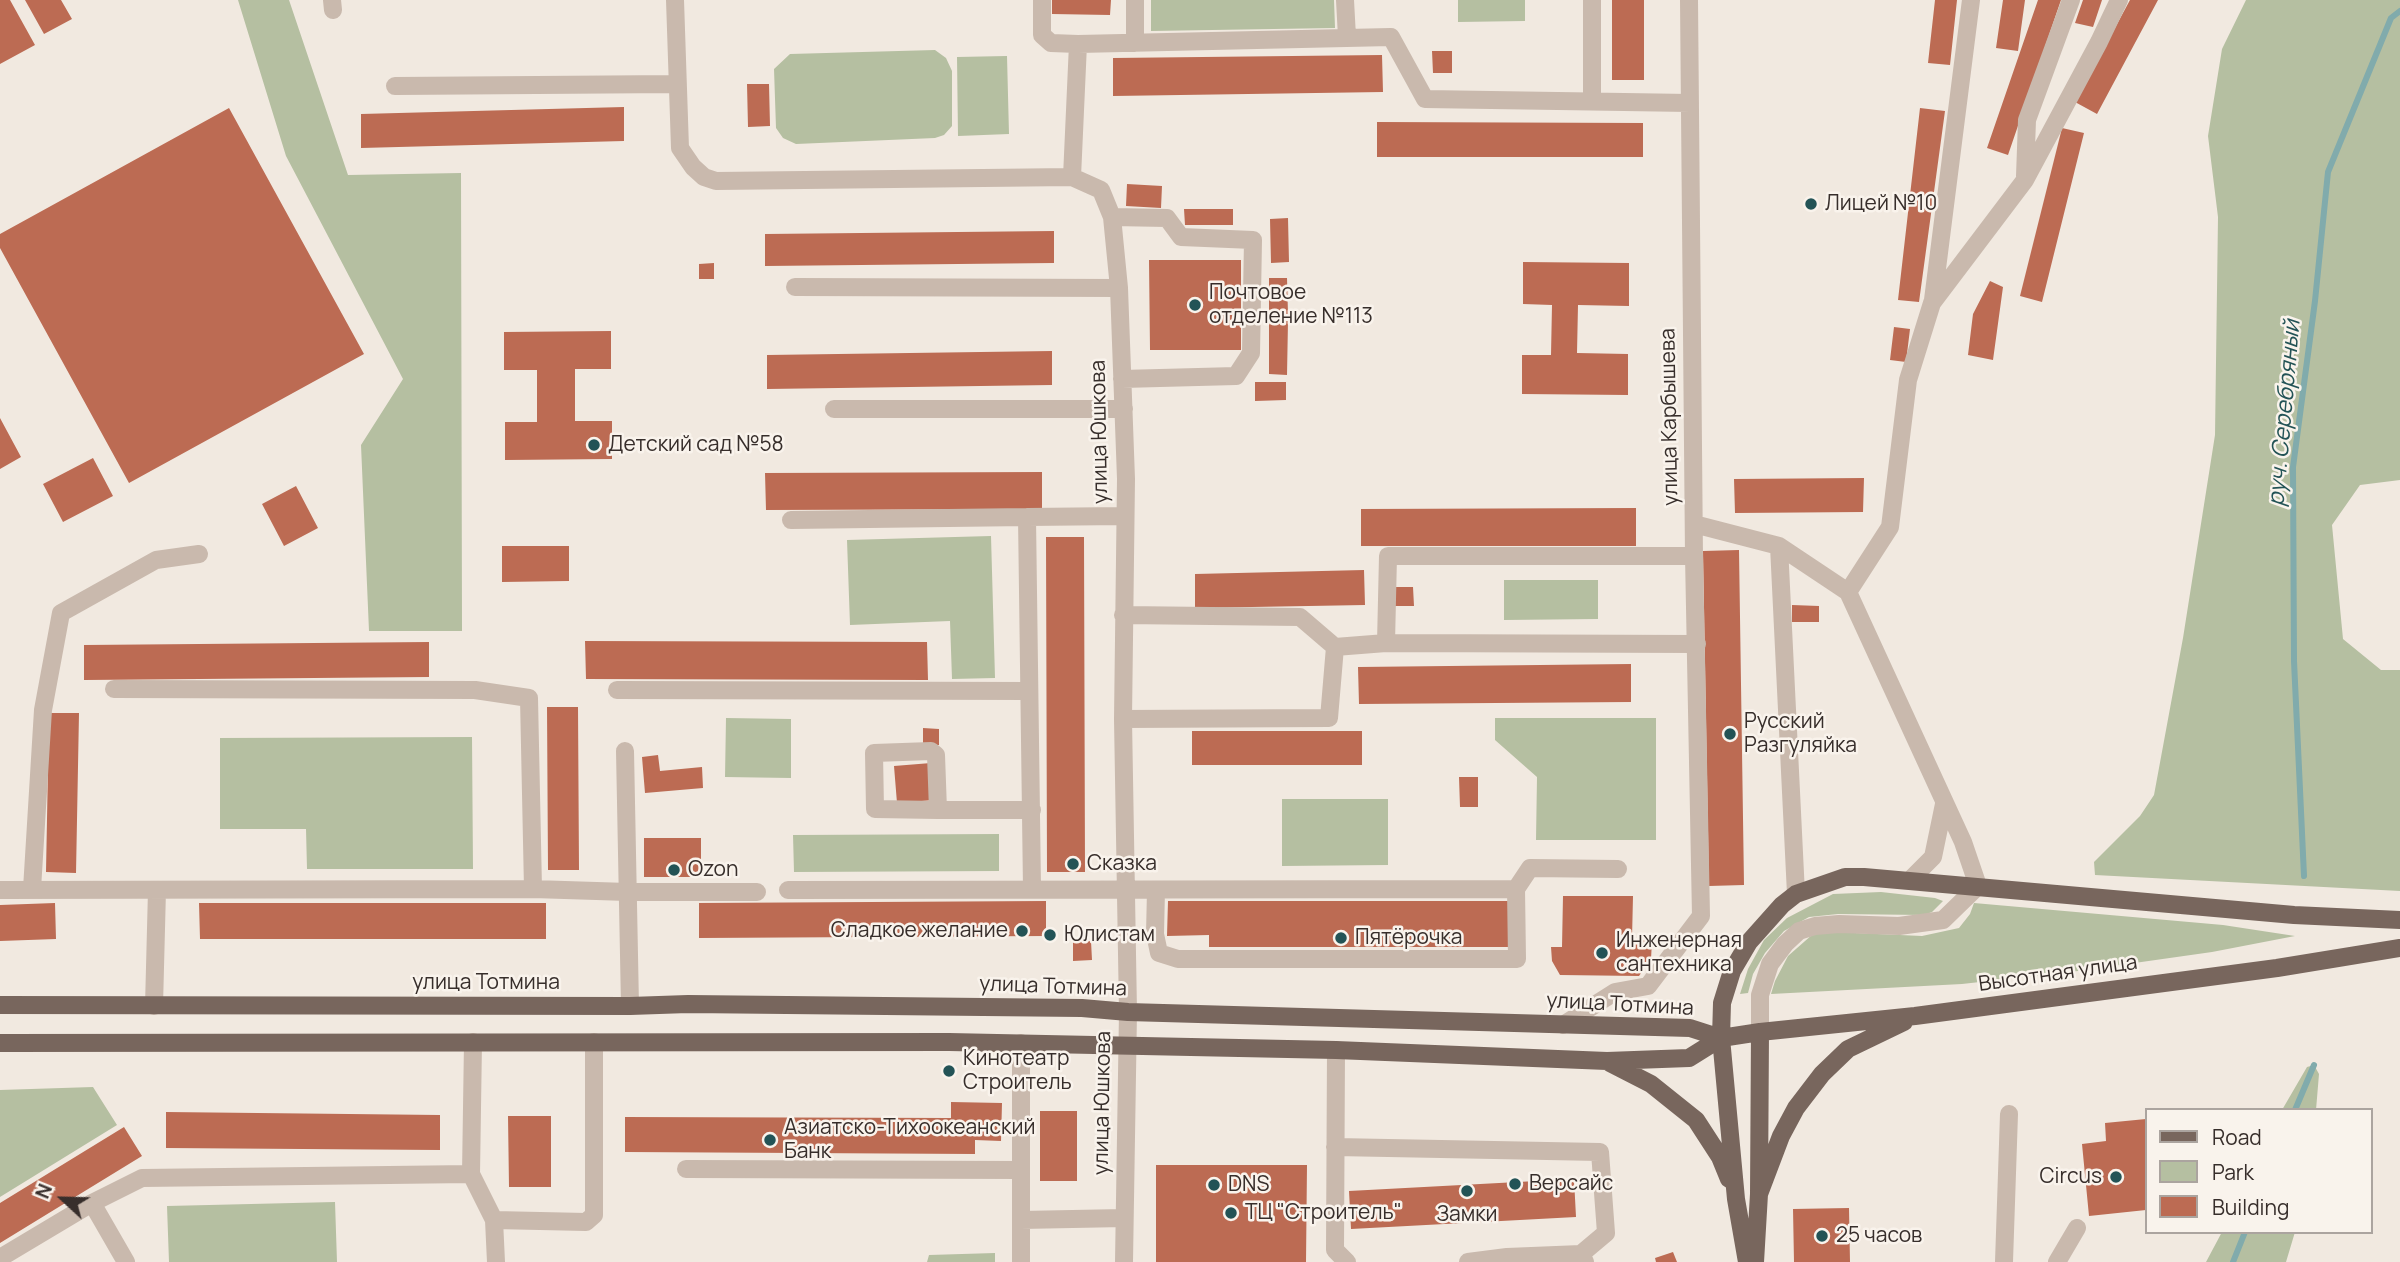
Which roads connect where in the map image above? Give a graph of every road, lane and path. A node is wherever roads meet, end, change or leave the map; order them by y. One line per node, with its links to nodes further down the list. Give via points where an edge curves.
1 (675, 0): 13 (street, улица Юшкова)
2 (1042, 0): 12 (street, via 1042,35 1051,43)
3 (1135, 0): 11 (street)
4 (1345, 0): 10 (street)
5 (1592, 0): 15 (street)
6 (1689, 0): 16 (street, улица Карбышева)
7 (1971, 0): 22 (street)
8 (2071, 0): 18 (street, via 2027,120)
9 (2119, 0): 18 (street)
10 (1347, 37): 11 (street); 15 (street, via 1391,37 1425,99)
11 (1135, 43): 12 (street)
12 (1078, 44): 17 (street)
13 (677, 84): 14 (street); 17 (street, улица Юшкова, via 680,148 693,167 716,181)
14 (395, 86)
15 (1592, 100): 16 (street)
16 (1690, 103): 29 (street, улица Карбышева)
17 (1072, 177): 19 (street, улица Юшкова, via 1101,190)
18 (2025, 180): 22 (street)
19 (1112, 217): 21 (street, улица Юшкова); 23 (street, via 1167,218 1181,237 1252,240 1251,353 1236,376)
20 (795, 287): 21 (street)
21 (1119, 288): 23 (street, улица Юшкова)
22 (1933, 303): 33 (street, via 1908,380 1890,527)
23 (1122, 379): 25 (street, улица Юшкова)
24 (834, 409): 25 (street)
25 (1124, 409): 26 (street, улица Юшкова)
26 (1124, 516): 27 (street); 34 (street, улица Юшкова)
27 (1027, 517): 28 (street); 40 (street)
28 (791, 520)
29 (1694, 524): 30 (street, улица Карбышева); 32 (street)
30 (1779, 546): 33 (street, улица Карбышева); 60 (street)
31 (199, 554): 49 (street, via 156,560 61,613 43,710)
32 (1694, 556): 35 (street, via 1388,556); 36 (street)
33 (1848, 592): 43 (street)
34 (1123, 615): 37 (street, via 1300,617); 41 (street, улица Юшкова)
35 (1385, 642): 36 (street); 37 (street)
36 (1697, 644): 68 (street, via 1701,916 1648,986 1615,992)
37 (1335, 647): 41 (street, via 1329,718)
38 (114, 689): 50 (street, via 475,690 529,698)
39 (617, 690): 40 (street)
40 (1029, 691): 45 (street)
41 (1123, 719): 52 (street, улица Юшкова)
42 (625, 751): 58 (street)
43 (1944, 804): 47 (street, via 1933,857); 48 (street)
44 (938, 810): 44 (street, via 936,755 931,751 874,753 875,809); 45 (street)
45 (1032, 810): 51 (street)
46 (1618, 869): 57 (street, via 1530,868)
47 (1911, 879): 48 (main road); 60 (main road, via 1845,877)
48 (1978, 886): 61 (main road, via 2294,915); 69 (street, via 1943,920 1899,926 1839,924 1799,931 1770,964 1760,995)
49 (32, 889): 53 (street); 54 (street)
50 (533, 889): 54 (street); 58 (street)
51 (1032, 889): 52 (street); 55 (street)
52 (1126, 889): 56 (street); 66 (street, улица Юшкова)
53 (0, 890)
54 (157, 890): 64 (street)
55 (788, 890)
56 (1156, 890): 57 (street); 57 (street, via 1158,953 1178,959 1517,959)
57 (1516, 890)
58 (628, 892): 59 (street); 65 (street)
59 (757, 892)
60 (1796, 894): 70 (main road, via 1749,942 1732,971 1722,1003)
61 (2400, 920)
62 (2400, 947): 67 (main road, Высотная улица)
63 (0, 1005): 64 (main road, улица Тотмина)
64 (154, 1006): 65 (main road, улица Тотмина)
65 (630, 1006): 66 (main road, улица Тотмина, via 1030,1007)
66 (1128, 1012): 68 (main road, улица Тотмина); 75 (street, улица Юшкова)
67 (1915, 1016): 69 (main road, Высотная улица); 83 (main road, via 1848,1049 1822,1074 1781,1136)
68 (1563, 1025): 70 (main road, улица Тотмина, via 1690,1028)
69 (1760, 1032): 70 (main road, Высотная улица); 83 (main road)
70 (1721, 1038): 77 (main road, улица Тотмина, via 1689,1058); 84 (main road)
71 (473, 1042): 72 (main road, улица Тотмина); 73 (main road, улица Тотмина); 82 (street)
72 (594, 1042): 74 (main road, улица Тотмина); 87 (street, via 594,1215 586,1222)
73 (0, 1043)
74 (1021, 1043): 75 (main road, улица Тотмина); 81 (street)
75 (1127, 1045): 76 (main road, улица Тотмина); 86 (street, улица Юшкова)
76 (1336, 1050): 77 (main road, улица Тотмина); 79 (street)
77 (1607, 1061): 84 (main road, via 1651,1084 1696,1120 1720,1157)
78 (2009, 1114): 101 (street)
79 (1335, 1147): 91 (street, via 1600,1152 1606,1233); 97 (street, via 1335,1250)
80 (686, 1169): 81 (street)
81 (1021, 1170): 88 (street)
82 (471, 1174): 85 (street, via 164,1176 142,1178); 87 (street)
83 (1759, 1194): 100 (main road)
84 (1736, 1199): 99 (main road)
85 (92, 1203): 90 (street); 93 (street)
86 (1124, 1218): 88 (street); 96 (street, улица Юшкова)
87 (494, 1220): 94 (street)
88 (1021, 1220): 95 (street)
89 (2077, 1228): 102 (street)
90 (0, 1258)
91 (1583, 1258): 92 (street)
92 (1506, 1260): 98 (street)
93 (126, 1262)
94 (496, 1262)
95 (1021, 1262)
96 (1124, 1262)
97 (1347, 1262)
98 (1468, 1262)
99 (1746, 1262)
100 (1755, 1262)
101 (2004, 1262)
102 (2057, 1262)

